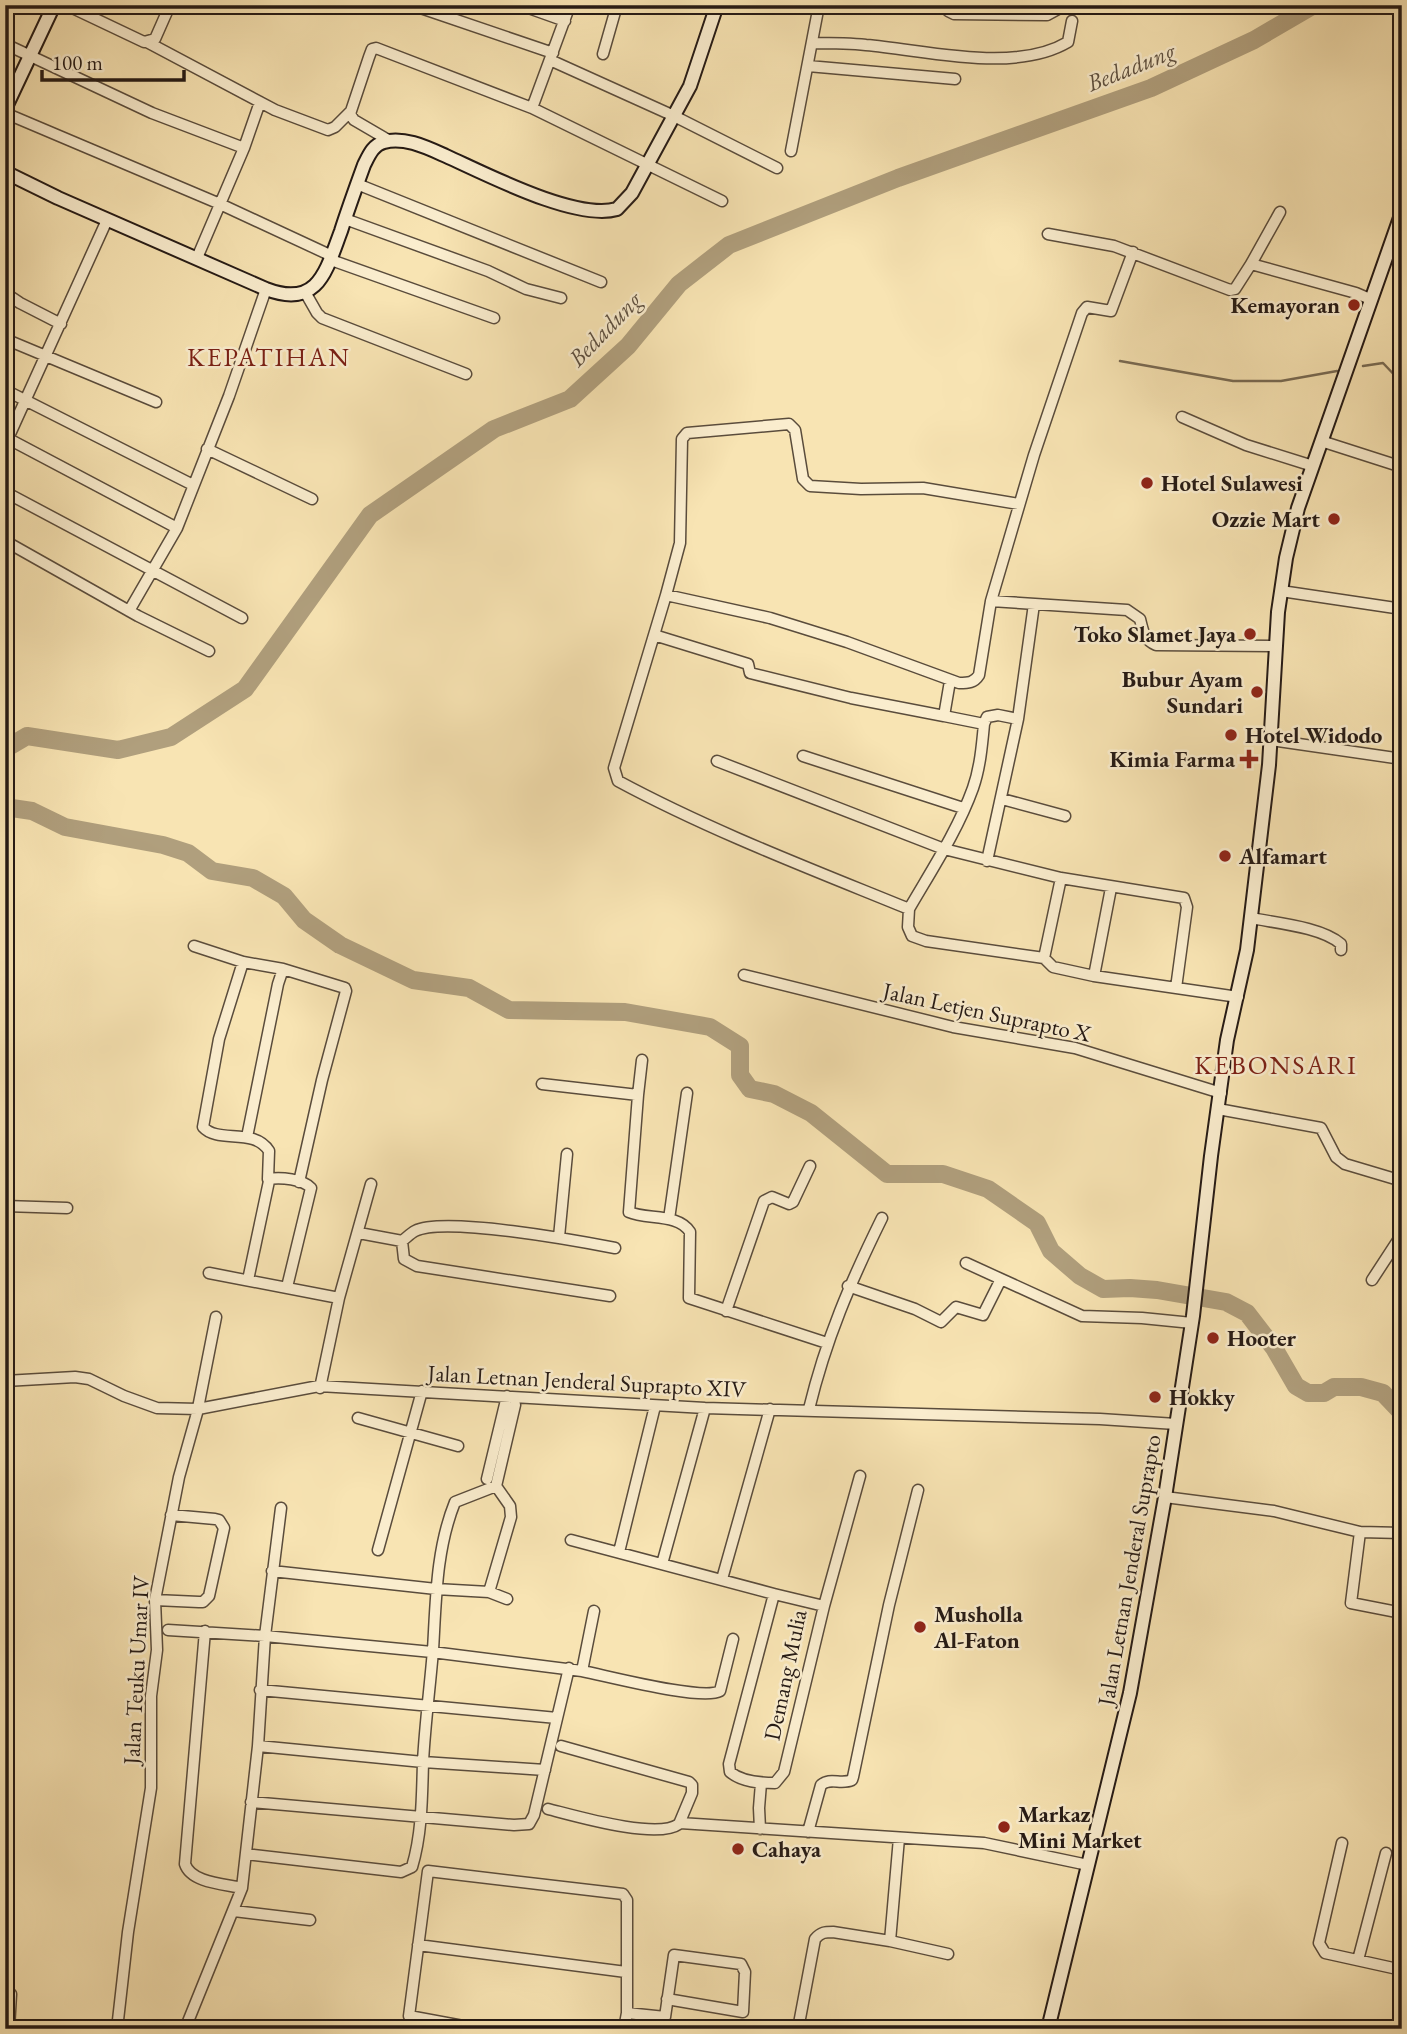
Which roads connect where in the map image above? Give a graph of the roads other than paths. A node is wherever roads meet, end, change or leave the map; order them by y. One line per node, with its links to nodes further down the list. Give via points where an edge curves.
1 (54, 5): 18 (main road)
2 (66, 5): 14 (street)
3 (170, 5): 14 (street, via 155,38)
4 (412, 5): 19 (street)
5 (520, 5): 12 (street)
6 (570, 5): 12 (street)
7 (617, 5): 17 (street)
8 (717, 5): 26 (main road, via 690,86)
9 (819, 5): 15 (street)
10 (947, 5): 11 (street, via 954,14 1047,15)
11 (1061, 5)
12 (565, 21): 19 (street)
13 (1072, 21): 15 (street, via 1068,42 1033,55 973,58 865,44)
14 (147, 42): 22 (street)
15 (812, 43): 20 (street)
16 (5, 44): 18 (street)
17 (603, 54)
18 (31, 56): 24 (main road); 28 (street, via 149,111)
19 (551, 56): 23 (street); 26 (street)
20 (808, 66): 21 (street); 29 (street)
21 (955, 79)
22 (260, 102): 25 (street, via 328,130); 28 (street)
23 (532, 108): 25 (street, via 376,47); 30 (street)
24 (5, 111): 35 (street)
25 (351, 111): 27 (street, via 354,120)
26 (674, 116): 30 (main road); 31 (street)
27 (390, 141): 30 (main road, via 408,142 513,186 594,212 617,209); 33 (main road, via 369,153)
28 (244, 148): 35 (street)
29 (791, 151)
30 (647, 165): 34 (street)
31 (777, 168)
32 (5, 172): 39 (main road)
33 (357, 184): 38 (main road); 45 (street)
34 (722, 201)
35 (220, 204): 42 (street); 43 (street)
36 (1280, 212): 44 (street)
37 (1402, 212): 50 (main road, Jalan Letnan Jenderal Suprapto)
38 (345, 219): 43 (main road); 49 (street, via 526,289)
39 (107, 220): 42 (main road); 52 (street)
40 (1048, 234): 41 (street)
41 (1133, 252): 44 (street, via 1230,290); 68 (street, via 1111,311 1087,307 1082,313)
42 (197, 258): 46 (main road)
43 (331, 258): 47 (main road, via 321,280); 51 (street)
44 (1251, 264): 50 (street)
45 (601, 282)
46 (266, 289): 47 (main road, via 289,296); 62 (street)
47 (305, 292): 55 (street, via 323,318)
48 (5, 293): 52 (street)
49 (561, 298)
50 (1370, 299): 61 (main road, Jalan Letnan Jenderal Suprapto)
51 (494, 318)
52 (61, 324): 54 (street)
53 (5, 340): 54 (street)
54 (46, 358): 57 (street); 58 (street)
55 (467, 374)
56 (5, 390): 57 (street)
57 (26, 401): 60 (street); 65 (street)
58 (156, 401)
59 (1182, 417): 63 (street, via 1246,445)
60 (6, 441): 69 (street)
61 (1321, 441): 63 (main road, Jalan Letnan Jenderal Suprapto); 64 (street)
62 (207, 449): 65 (street); 67 (street)
63 (1312, 466): 72 (main road, Jalan Letnan Jenderal Suprapto, via 1286,558)
64 (1402, 467)
65 (193, 485): 69 (street)
66 (5, 492): 71 (street)
67 (312, 499)
68 (1019, 504): 73 (street, via 923,488 810,486 803,478 800,448 789,424 687,433 682,439 681,543); 74 (street)
69 (177, 528): 71 (street)
70 (5, 541): 77 (street)
71 (153, 570): 77 (street); 78 (street)
72 (1282, 591): 76 (street); 80 (main road, Jalan Letnan Jenderal Suprapto)
73 (666, 595): 79 (street); 82 (street, via 771,618)
74 (991, 601): 75 (street); 82 (street, via 979,675 968,683)
75 (1034, 604): 80 (street, via 1127,610 1140,618 1144,636 1156,645); 84 (street)
76 (1402, 609)
77 (129, 611): 81 (street)
78 (242, 618)
79 (654, 635): 83 (street, via 748,663 750,673); 97 (street, via 614,768 618,781)
80 (1276, 646): 86 (main road, Jalan Letnan Jenderal Suprapto)
81 (209, 651)
82 (950, 681): 83 (street)
83 (944, 716): 85 (street)
84 (1018, 719): 85 (street, via 992,715); 90 (street)
85 (984, 724): 91 (street, via 978,772)
86 (1270, 740): 88 (street); 98 (main road, Jalan Letnan Jenderal Suprapto)
87 (803, 756): 91 (street)
88 (1402, 759)
89 (717, 761): 93 (street)
90 (1002, 799): 92 (street); 94 (street)
91 (963, 808): 93 (street)
92 (1065, 816)
93 (944, 849): 94 (street); 97 (street)
94 (987, 861): 95 (street)
95 (1061, 878): 96 (street); 101 (street)
96 (1111, 888): 105 (street); 106 (street, via 1187,902)
97 (909, 909): 101 (street, via 912,936)
98 (1251, 918): 100 (street, via 1334,938); 107 (main road, Jalan Letnan Jenderal Suprapto)
99 (194, 946): 102 (street)
100 (1341, 950)
101 (1044, 958): 105 (street, via 1053,967)
102 (243, 962): 103 (street); 114 (street, via 219,1039 203,1127)
103 (283, 969): 114 (street); 119 (street, via 340,985 346,991)
104 (744, 975): 111 (street, Jalan Letjen Suprapto X, via 953,1027 1075,1048)
105 (1094, 976): 106 (street)
106 (1177, 988): 107 (street)
107 (1238, 996): 111 (main road, Jalan Letnan Jenderal Suprapto)
108 (642, 1060): 112 (street)
109 (542, 1084): 112 (street)
110 (687, 1093): 124 (street)
111 (1220, 1093): 113 (main road, Jalan Letnan Jenderal Suprapto)
112 (638, 1095): 124 (street, via 629,1212)
113 (1219, 1109): 118 (street, via 1321,1128 1336,1157 1345,1164); 141 (main road, Jalan Letnan Jenderal Suprapto)
114 (247, 1137): 117 (street, via 262,1142 269,1151)
115 (567, 1154): 127 (street)
116 (810, 1167): 139 (street, via 793,1202 772,1197 764,1201)
117 (268, 1179): 119 (street); 133 (street)
118 (1402, 1181)
119 (299, 1182): 136 (street, via 311,1188)
120 (371, 1184): 125 (street)
121 (5, 1206): 122 (street)
122 (67, 1208)
123 (881, 1218): 135 (street)
124 (669, 1219): 139 (street, via 683,1223 690,1232 687,1295)
125 (359, 1233): 128 (street); 138 (street)
126 (1402, 1234): 134 (street)
127 (559, 1237): 128 (street, via 434,1227 416,1230); 129 (street)
128 (402, 1241): 137 (street, via 404,1259 428,1269)
129 (615, 1248)
130 (966, 1263): 132 (street)
131 (209, 1273): 133 (street)
132 (1001, 1279): 135 (street, via 983,1315 956,1307 941,1322); 141 (street, via 1082,1316)
133 (248, 1280): 136 (street)
134 (1372, 1280)
135 (848, 1286): 142 (street)
136 (287, 1287): 138 (street)
137 (610, 1296)
138 (339, 1298): 144 (street)
139 (726, 1311): 142 (street)
140 (216, 1317): 150 (street, Jalan Teuku Umar IV)
141 (1192, 1319): 154 (main road, Jalan Letnan Jenderal Suprapto)
142 (827, 1343): 152 (street)
143 (5, 1381): 150 (street, Jalan Letnan Jenderal Suprapto XIV, via 89,1379 157,1408)
144 (320, 1387): 145 (street, Jalan Letnan Jenderal Suprapto XIV); 150 (street, Jalan Letnan Jenderal Suprapto XIV)
145 (422, 1391): 146 (street, Jalan Letnan Jenderal Suprapto XIV); 155 (street)
146 (507, 1396): 148 (street, Jalan Letnan Jenderal Suprapto XIV); 158 (street)
147 (515, 1405): 159 (street)
148 (655, 1406): 149 (street, Jalan Letnan Jenderal Suprapto XIV); 168 (street)
149 (705, 1408): 151 (street, Jalan Letnan Jenderal Suprapto XIV); 169 (street)
150 (198, 1409): 163 (street, Jalan Teuku Umar IV)
151 (770, 1409): 152 (street, Jalan Letnan Jenderal Suprapto XIV); 171 (street)
152 (809, 1409): 154 (street, Jalan Letnan Jenderal Suprapto XIV)
153 (358, 1418): 155 (street)
154 (1175, 1424): 161 (main road, Jalan Letnan Jenderal Suprapto)
155 (411, 1433): 156 (street); 167 (street)
156 (458, 1446)
157 (860, 1476): 177 (street)
158 (487, 1479)
159 (496, 1486): 172 (street, via 455,1503); 173 (street, via 510,1506 511,1517)
160 (918, 1490): 200 (street, via 853,1777 849,1782 821,1785)
161 (1165, 1497): 164 (street, via 1274,1511); 205 (main road, Jalan Letnan Jenderal Suprapto, via 1130,1693)
162 (281, 1508): 170 (street)
163 (171, 1515): 176 (street, Jalan Teuku Umar IV); 176 (street, via 215,1519 224,1528 206,1600)
164 (1360, 1532): 165 (street); 179 (street, via 1351,1603)
165 (1402, 1533)
166 (571, 1540): 168 (street, Demang Mulia)
167 (378, 1550)
168 (619, 1552): 169 (street, Demang Mulia)
169 (662, 1564): 171 (street, Demang Mulia)
170 (272, 1571): 172 (street); 182 (street)
171 (722, 1579): 174 (street, Demang Mulia)
172 (436, 1589): 173 (street); 184 (street)
173 (489, 1592): 175 (street)
174 (774, 1594): 177 (street, Demang Mulia); 194 (street, Demang Mulia, via 729,1763 736,1778)
175 (507, 1599)
176 (155, 1600): 219 (street, Jalan Teuku Umar IV, via 158,1650 151,1696 151,1788)
177 (824, 1606): 194 (street, Demang Mulia, via 784,1772 775,1783)
178 (594, 1611): 186 (street)
179 (1402, 1613)
180 (168, 1630): 181 (street)
181 (205, 1632): 182 (street); 206 (street, via 185,1864 197,1877)
182 (265, 1636): 184 (street); 187 (street)
183 (733, 1639): 186 (street, via 723,1689 715,1694)
184 (432, 1652): 185 (street); 188 (street)
185 (569, 1668): 186 (street); 189 (street)
186 (582, 1671)
187 (260, 1690): 188 (street); 190 (street)
188 (426, 1704): 189 (street); 192 (street)
189 (557, 1718): 193 (street)
190 (258, 1746): 192 (street); 195 (street)
191 (561, 1746): 198 (street, via 689,1782 692,1793)
192 (423, 1762): 193 (street); 197 (street)
193 (545, 1770): 197 (street, via 529,1824)
194 (761, 1783): 199 (street)
195 (251, 1802): 197 (street); 204 (street)
196 (548, 1810): 198 (street, via 633,1828 669,1829)
197 (421, 1817): 204 (street, via 413,1863 407,1871)
198 (680, 1823): 199 (street)
199 (760, 1829): 200 (street)
200 (808, 1832): 201 (street)
201 (899, 1838): 205 (street, via 984,1843); 209 (street)
202 (1342, 1843): 212 (street, via 1319,1942 1325,1953)
203 (1386, 1853): 212 (street)
204 (246, 1854): 206 (street)
205 (1088, 1865): 224 (main road, Jalan Letnan Jenderal Suprapto)
206 (242, 1888): 207 (street)
207 (234, 1911): 208 (street); 220 (street)
208 (310, 1920)
209 (890, 1941): 211 (street); 223 (street, via 833,1932 818,1935)
210 (418, 1945): 214 (street); 214 (street, via 428,1871 618,1893 627,1900); 221 (street, via 408,2016)
211 (948, 1954)
212 (1358, 1960): 213 (street)
213 (1401, 1969)
214 (626, 1972): 217 (street)
215 (11, 1994): 218 (street)
216 (667, 1999): 216 (street, via 674,1955 741,1964 745,1972 743,2012); 217 (street, via 664,2017)
217 (627, 2013): 222 (street)
218 (9, 2029)
219 (117, 2029)
220 (185, 2029)
221 (479, 2029)
222 (624, 2029)
223 (798, 2029)
224 (1048, 2029)

